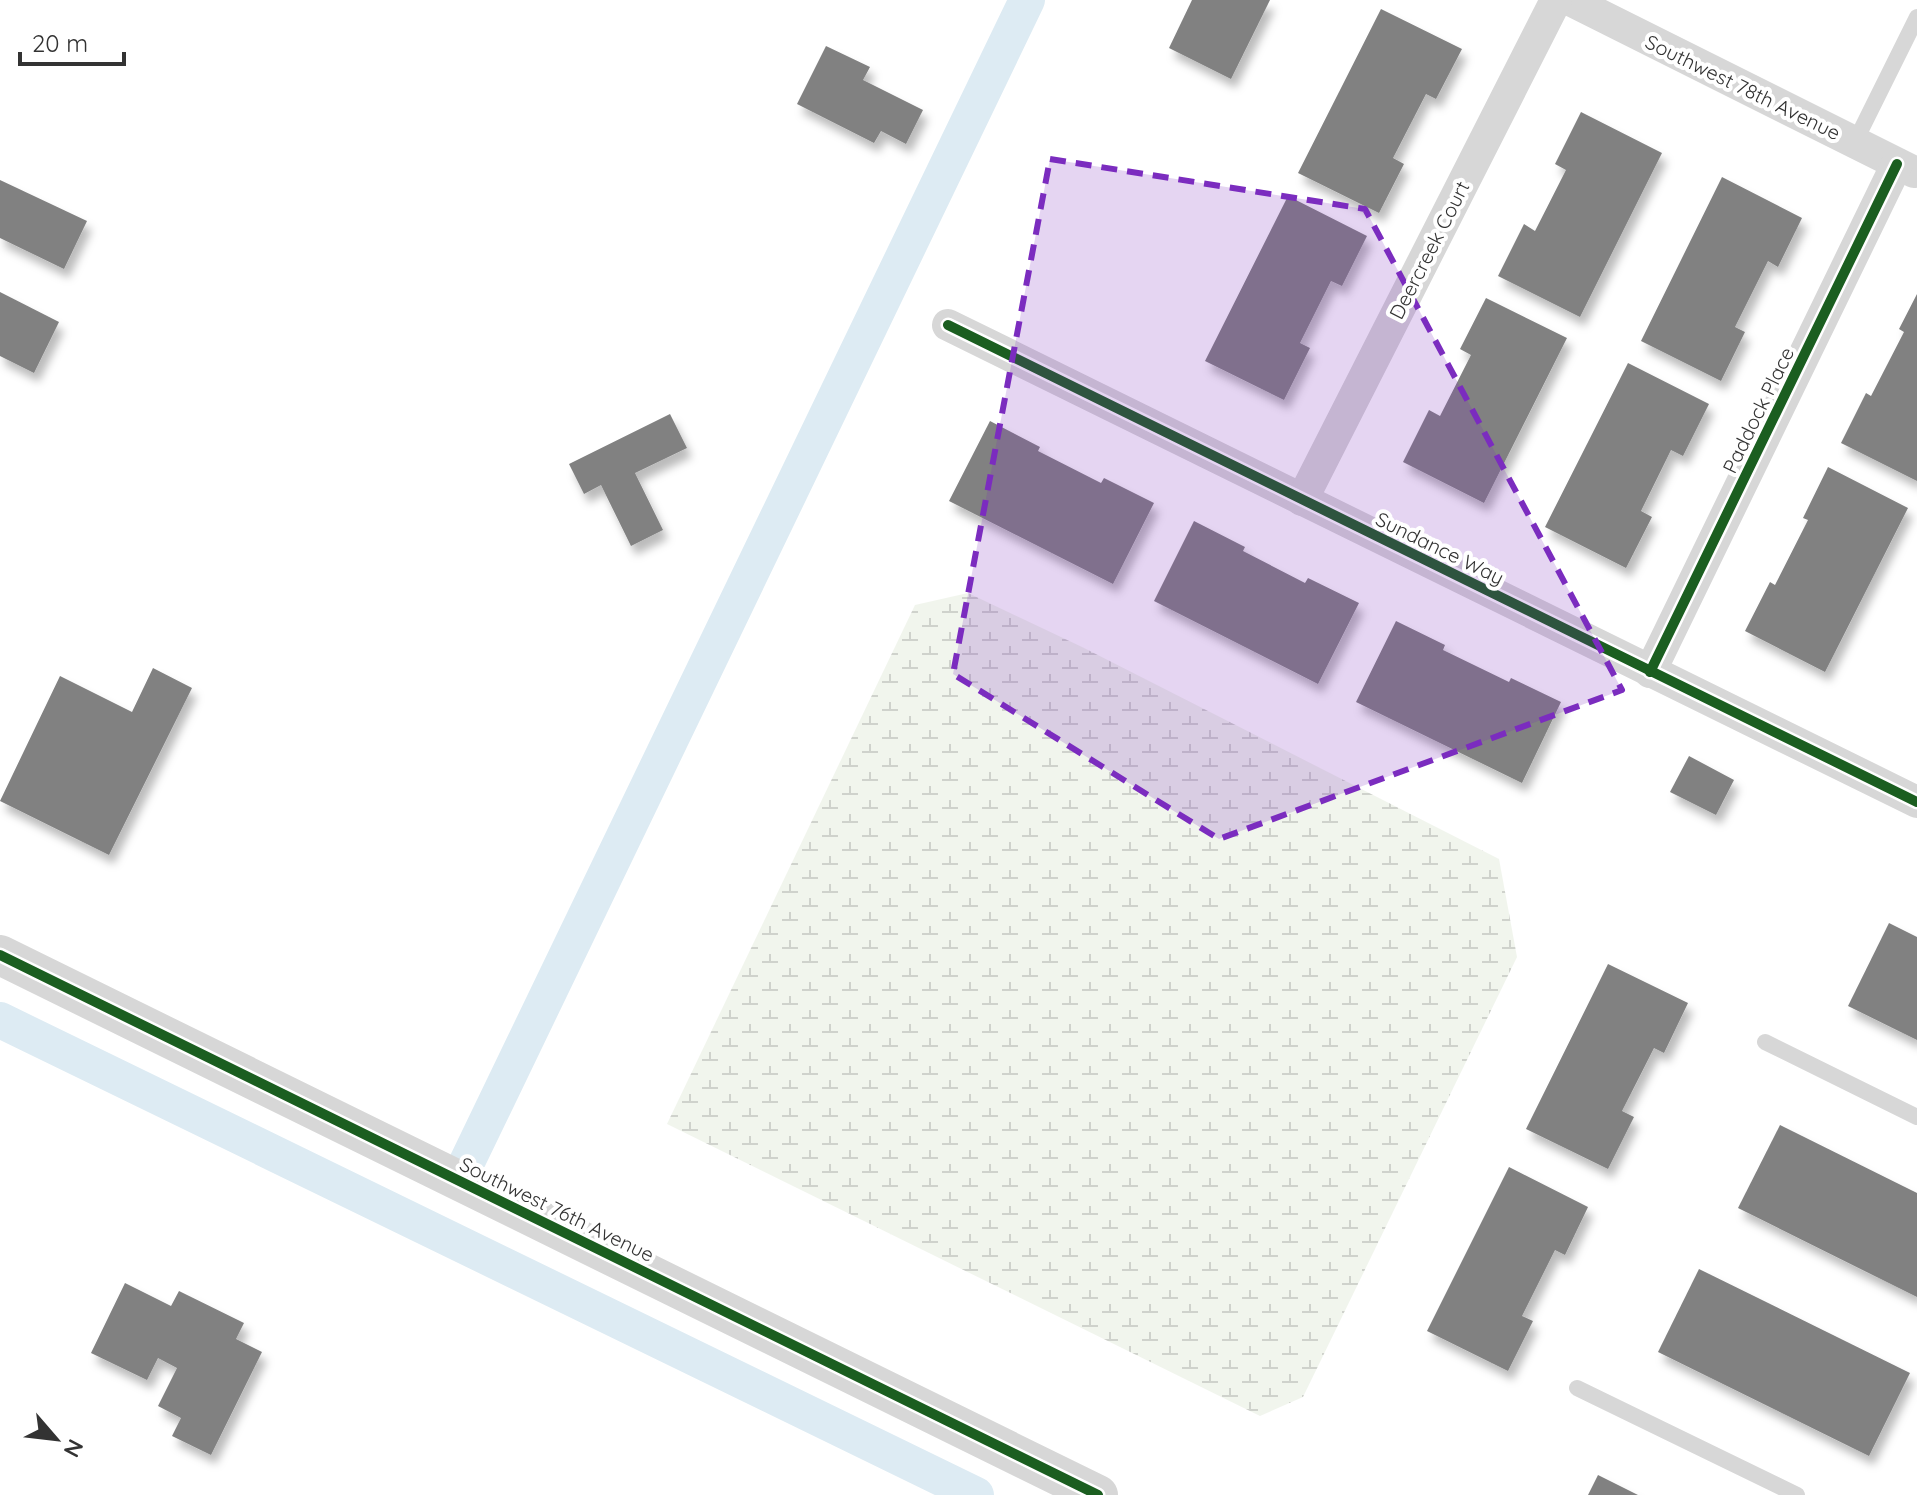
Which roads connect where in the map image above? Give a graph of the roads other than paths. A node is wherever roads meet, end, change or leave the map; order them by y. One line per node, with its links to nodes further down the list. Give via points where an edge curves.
1 (1556, 0): 7 (street, Deercreek Court)
2 (1570, 0): 4 (street, Southwest 78th Avenue)
3 (1917, 17): 4 (lane)
4 (1855, 142): 5 (street, Southwest 78th Avenue)
5 (1907, 168): 8 (street, Paddock Place)
6 (948, 325): 7 (street, Sundance Way)
7 (1302, 500): 8 (street, Sundance Way)
8 (1650, 672): 9 (street, Sundance Way)
9 (1917, 802)
10 (0, 955): 14 (street, Southwest 76th Avenue)
11 (1765, 1042): 12 (lane)
12 (1917, 1117)
13 (1577, 1388): 15 (lane)
14 (1098, 1495)
15 (1797, 1495)

